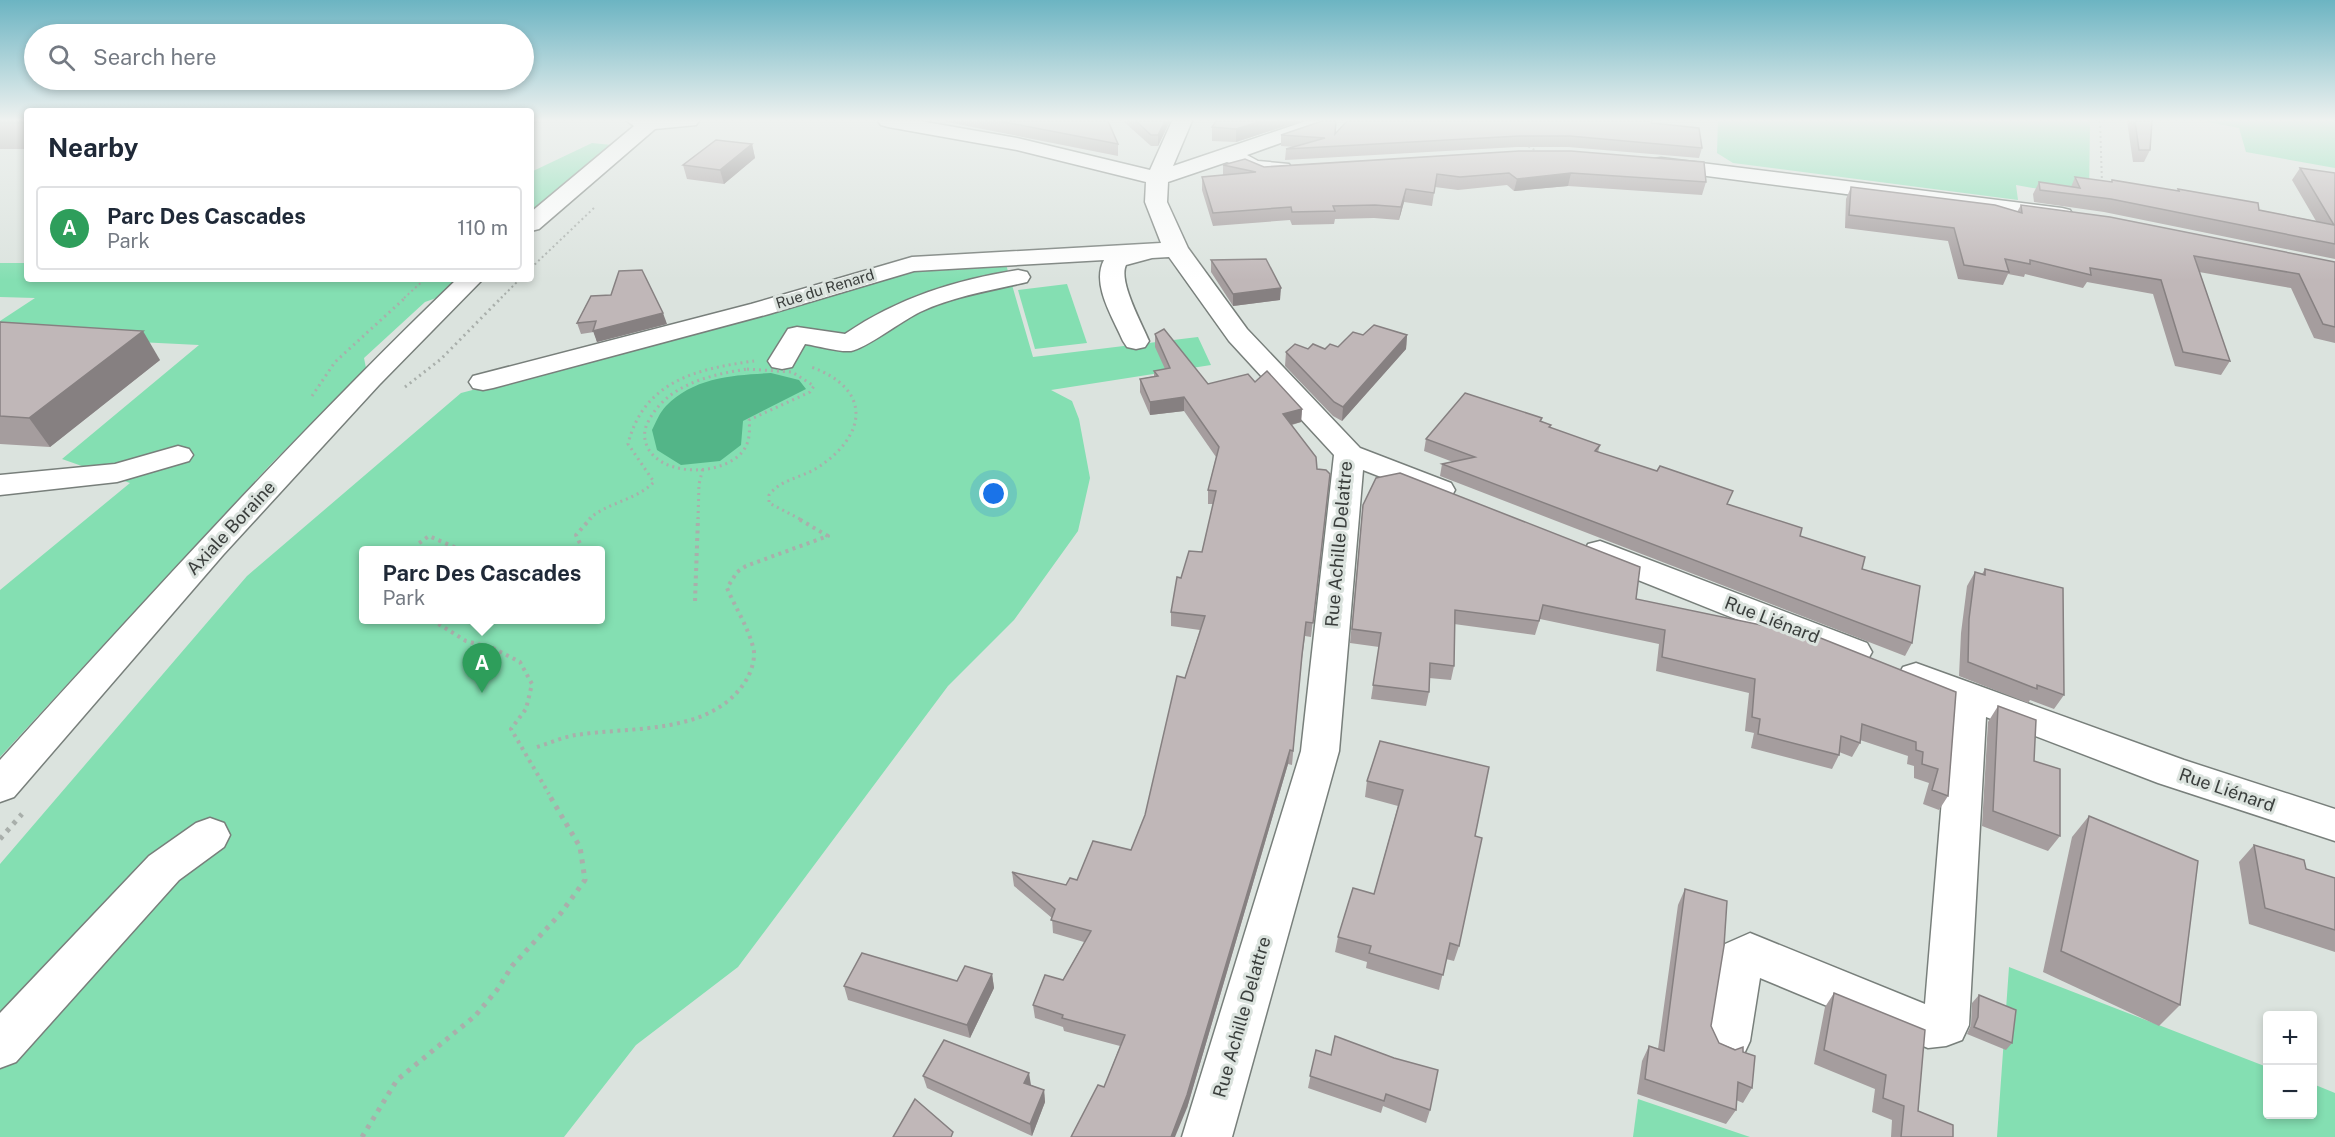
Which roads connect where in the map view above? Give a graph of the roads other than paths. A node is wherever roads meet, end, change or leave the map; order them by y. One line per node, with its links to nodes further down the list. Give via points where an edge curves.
1 (586, 174): 7 (street)
2 (1141, 174): 6 (street)
3 (1159, 174): 6 (street)
4 (1170, 174): 6 (street)
5 (1750, 174): 8 (street)
6 (1157, 178): 9 (street, Rue Achille Delattre, via 1156,202)
7 (534, 221)
8 (2104, 221)
9 (1176, 249): 10 (street); 14 (street, Rue du Renard, via 912,264 760,309); 15 (street, Rue Achille Delattre, via 1238,335)
10 (1117, 259): 12 (street, via 1111,270 1115,291); 13 (street, via 1064,271 978,282 918,302 873,325 850,343 799,330)
11 (468, 282): 21 (street, Axiale Boraine, via 361,387 212,547)
12 (1136, 341)
13 (782, 361)
14 (483, 382)
15 (1349, 454): 18 (street); 26 (street, Rue Achille Delattre, via 1320,751)
16 (178, 455): 17 (street, via 117,473)
17 (0, 485)
18 (1470, 502)
19 (1570, 541): 20 (street, Rue Liénard)
20 (1969, 697): 22 (street, Rue Liénard, via 2240,795); 24 (street, via 1946,1025 1928,1027 1750,953 1741,958)
21 (0, 786)
22 (2335, 825)
23 (210, 835): 25 (street, via 164,868)
24 (1727, 1041)
25 (0, 1046)
26 (1207, 1137)

